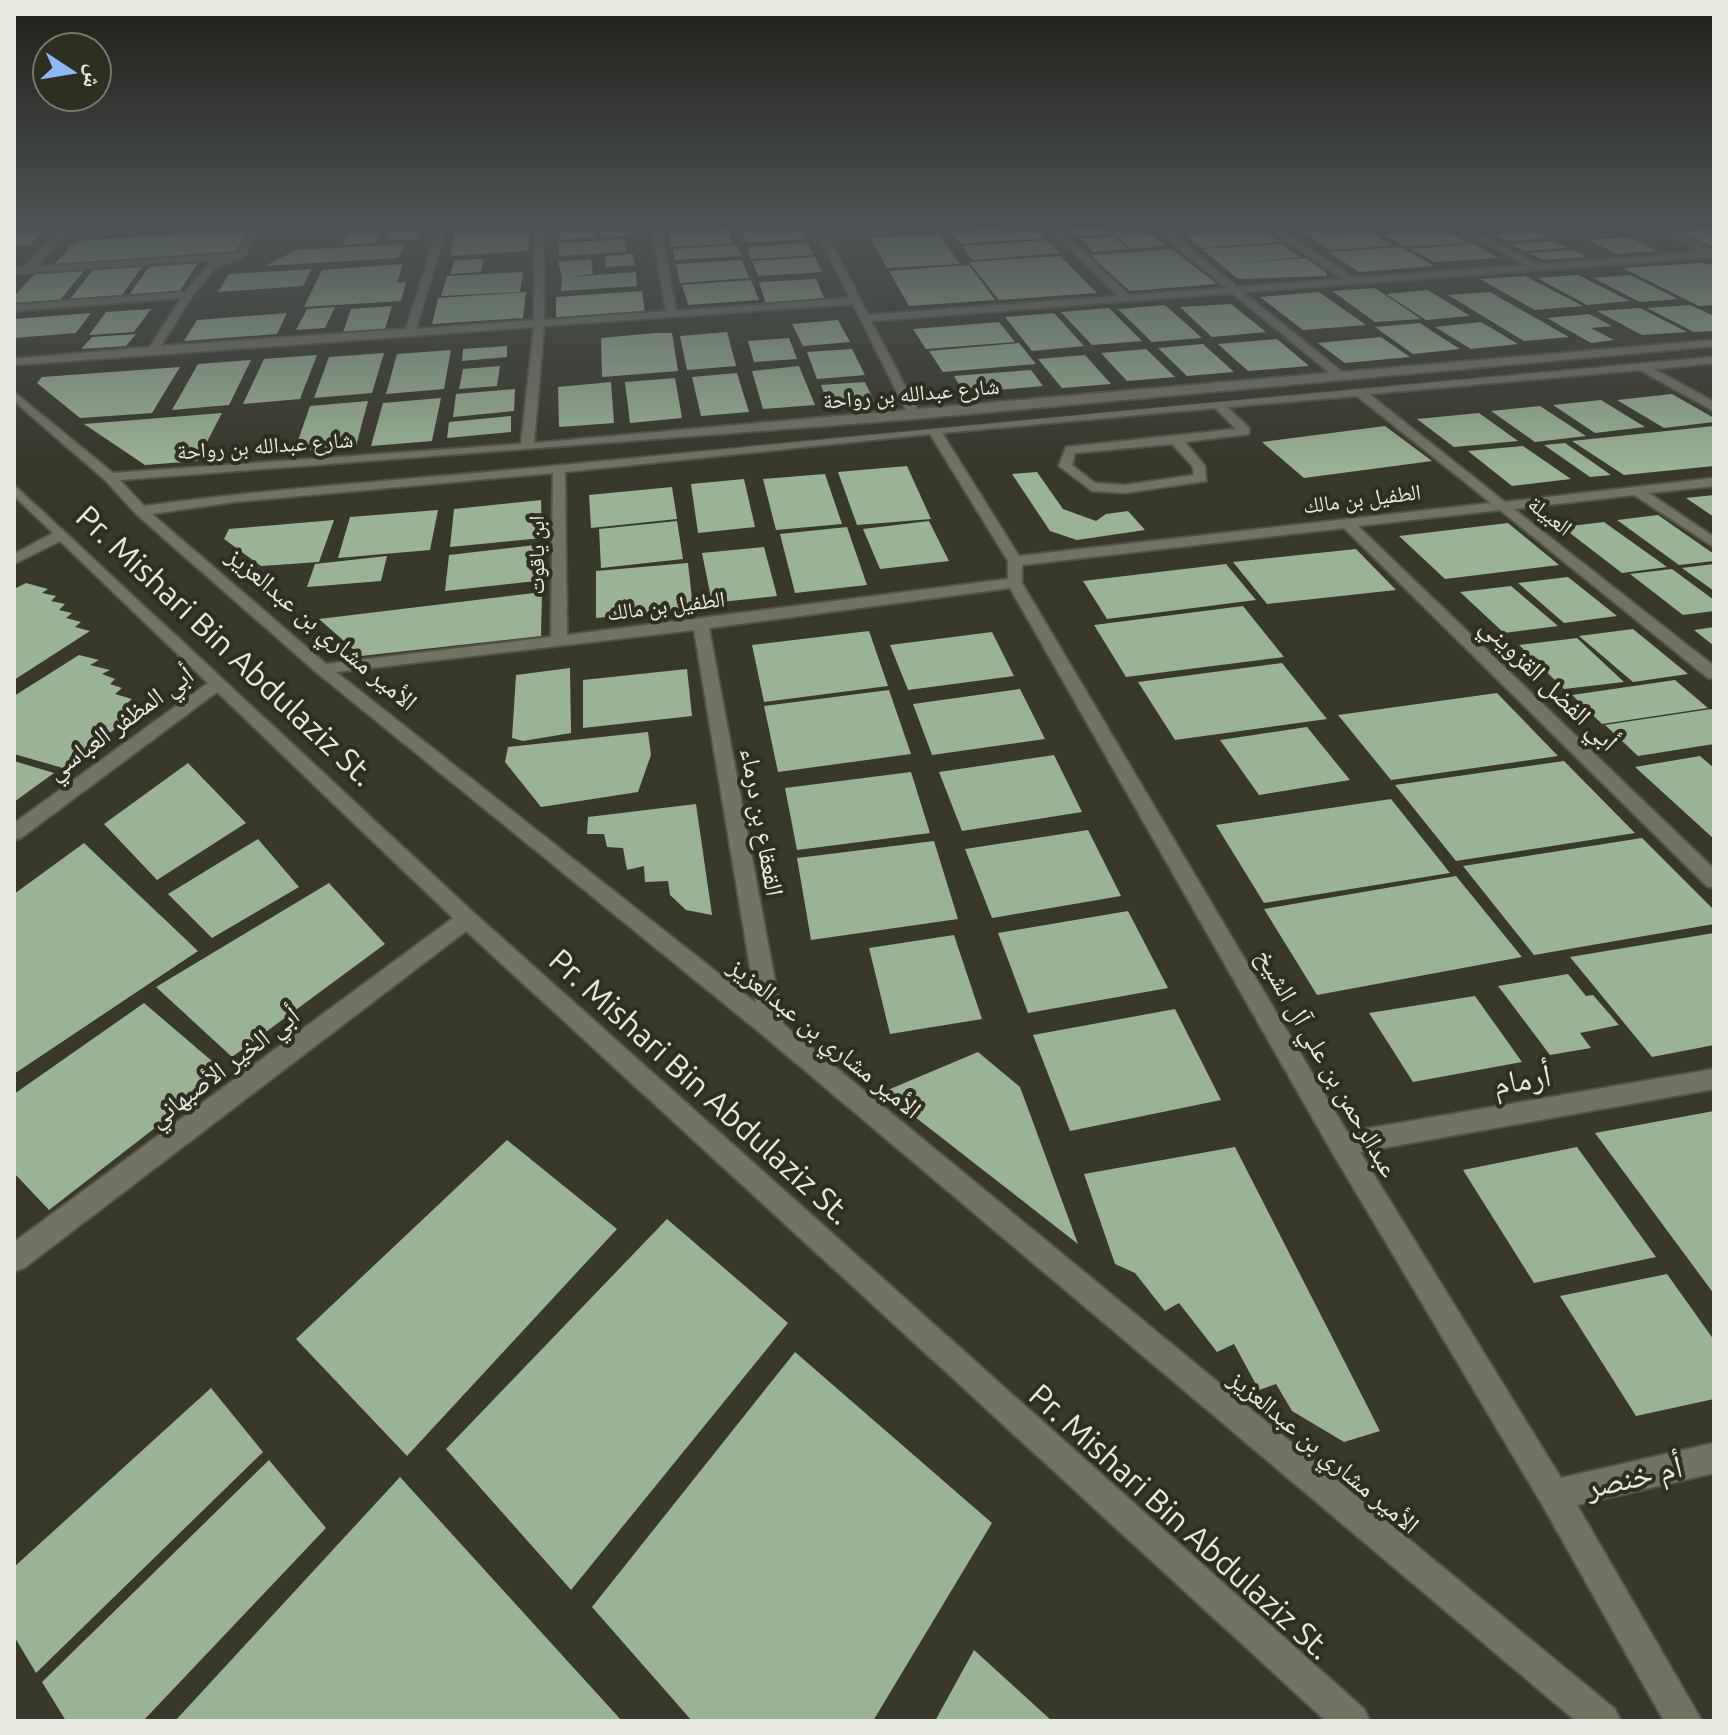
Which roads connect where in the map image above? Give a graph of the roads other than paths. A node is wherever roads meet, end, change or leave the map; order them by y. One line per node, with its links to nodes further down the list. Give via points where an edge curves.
1 (180, 308): 14 (street)
2 (417, 308): 12 (street)
3 (539, 308): 11 (street)
4 (671, 308): 9 (street)
5 (764, 308): 9 (street)
6 (860, 308): 10 (street)
7 (989, 308): 10 (street)
8 (1259, 308): 18 (street)
9 (672, 315): 11 (street)
10 (865, 318): 23 (street)
11 (539, 324): 12 (street); 26 (street)
12 (410, 332): 14 (street)
13 (1714, 343): 18 (street, شارع عبدالله بن رواحة)
14 (153, 350): 16 (street)
15 (1714, 360): 17 (street, شارع عبدالله بن رواحة)
16 (14, 362)
17 (1641, 366): 19 (street, شارع عبدالله بن رواحة); 22 (street)
18 (1340, 376): 23 (street, شارع عبدالله بن رواحة)
19 (1358, 391): 21 (street, شارع عبدالله بن رواحة); 34 (street, العبيلة)
20 (14, 395): 29 (street, الأمير مشاري بن عبدالعزيز)
21 (1217, 404): 24 (street, شارع عبدالله بن رواحة); 25 (street, via 1245,431)
22 (1714, 407)
23 (914, 415): 26 (street, شارع عبدالله بن رواحة)
24 (934, 430): 28 (street, شارع عبدالله بن رواحة); 40 (street, عبدالرحمن بن علي آل الشيخ)
25 (1175, 439): 25 (street, via 1070,450 1065,466 1092,487 1125,489 1201,478 1199,466)
26 (527, 447): 27 (street, شارع عبدالله بن رواحة)
27 (240, 468): 29 (street, شارع عبدالله بن رواحة); 33 (street, via 183,478 174,488 179,500)
28 (559, 469): 33 (street, شارع عبدالله بن رواحة); 42 (street, ابن ياقوت)
29 (110, 477): 35 (street, الأمير مشاري بن عبدالعزيز)
30 (1714, 482): 32 (street, الطفيل بن مالك)
31 (14, 489): 37 (street, Pr. Mishari Bin Abdulaziz St.)
32 (1635, 490): 34 (street, الطفيل بن مالك); 38 (street)
33 (234, 498): 35 (street, شارع عبدالله بن رواحة)
34 (1499, 504): 36 (street, الطفيل بن مالك); 44 (street, العبيلة)
35 (141, 511): 43 (street, الأمير مشاري بن عبدالعزيز)
36 (1347, 523): 40 (street, الطفيل بن مالك); 47 (street, أبي الفضل القزويني)
37 (60, 535): 39 (street); 45 (street, Pr. Mishari Bin Abdulaziz St.)
38 (1714, 543)
39 (14, 560)
40 (1015, 572): 41 (street, الطفيل بن مالك); 51 (street, عبدالرحمن بن علي آل الشيخ)
41 (701, 624): 42 (street, الطفيل بن مالك); 49 (street, القعقاع بن درماء)
42 (559, 641): 43 (street, الطفيل بن مالك)
43 (322, 669): 49 (street, الأمير مشاري بن عبدالعزيز)
44 (1714, 674)
45 (218, 683): 46 (street, أبي المظفر العباسي); 48 (street, Pr. Mishari Bin Abdulaziz St.)
46 (14, 833)
47 (1714, 881)
48 (467, 919): 52 (street, أبي الخير الأصبهاني); 55 (street, Pr. Mishari Bin Abdulaziz St.)
49 (772, 1029): 56 (street, الأمير مشاري بن عبدالعزيز)
50 (1714, 1079): 51 (street, أرمام)
51 (1341, 1144): 54 (street, عبدالرحمن بن علي آل الشيخ)
52 (14, 1259)
53 (1714, 1458): 54 (street, أم خنصر)
54 (1554, 1495): 57 (street, عبدالرحمن بن علي آل الشيخ)
55 (1352, 1721)
56 (1603, 1721)
57 (1684, 1721)

